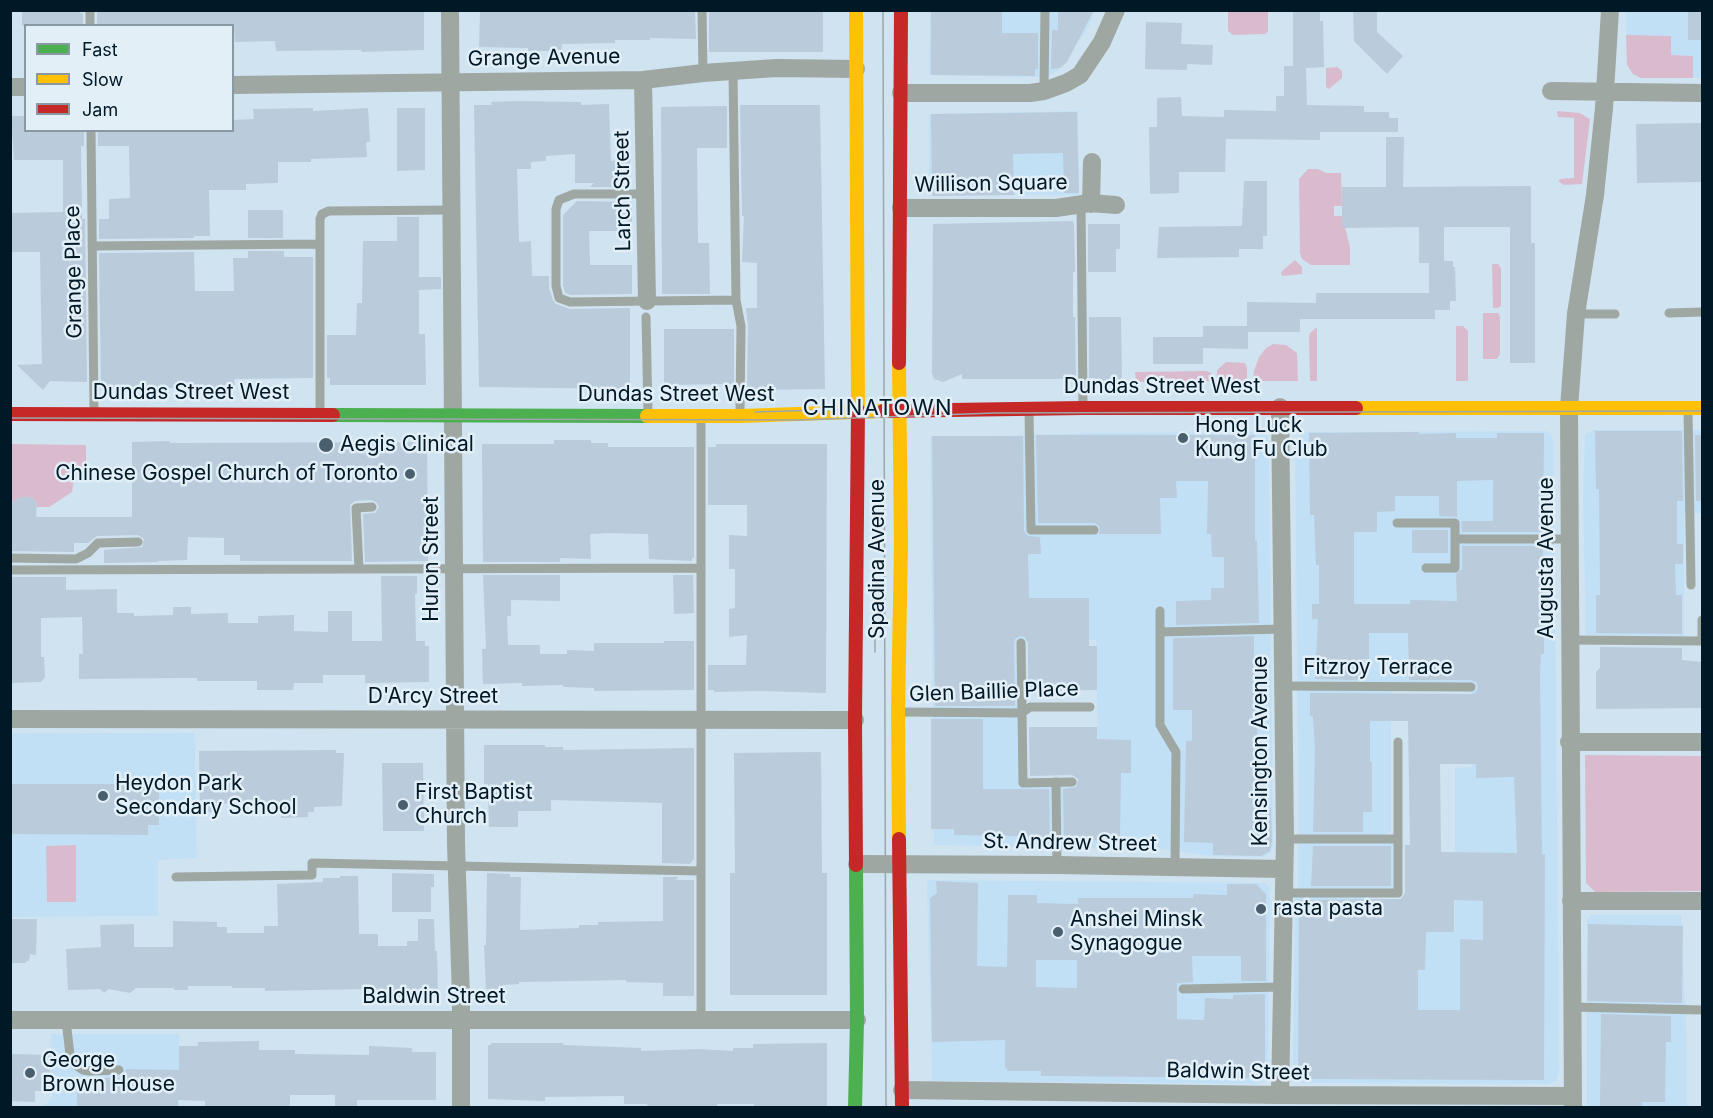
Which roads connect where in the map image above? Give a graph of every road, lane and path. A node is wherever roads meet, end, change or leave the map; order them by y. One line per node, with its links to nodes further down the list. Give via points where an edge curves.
1 (450, 10): 12 (street, Huron Street)
2 (702, 10): 10 (lane)
3 (856, 10): 8 (main road, Spadina Avenue)
4 (901, 10): 17 (main road, Spadina Avenue)
5 (1045, 10): 14 (lane)
6 (1116, 10): 14 (street, via 1102,42 1080,75)
7 (1610, 10): 16 (street, Augusta Avenue)
8 (856, 69): 9 (street, Grange Avenue); 42 (main road, Spadina Avenue)
9 (733, 71): 10 (street, Grange Avenue); 28 (lane)
10 (703, 73): 11 (street, Grange Avenue)
11 (643, 80): 12 (street, Grange Avenue); 21 (street, Larch Street)
12 (451, 82): 13 (street, Grange Avenue); 25 (street, Huron Street)
13 (234, 85)
14 (1044, 91): 17 (street)
15 (1551, 91): 16 (street)
16 (1606, 92): 18 (street); 32 (street, Augusta Avenue)
17 (901, 93): 24 (main road, Spadina Avenue)
18 (1702, 93)
19 (91, 132): 27 (lane, Grange Place)
20 (1092, 162): 22 (street, Willison Square)
21 (645, 194): 29 (street, Larch Street); 29 (lane, via 574,194 559,200 556,286 559,298 570,302)
22 (1086, 204): 23 (street, Willison Square); 24 (street, Willison Square, via 1056,208); 35 (lane, Willison Square)
23 (1116, 205)
24 (901, 208): 39 (main road, Spadina Avenue)
25 (451, 210): 26 (lane, via 329,211 320,219); 44 (street, Huron Street)
26 (320, 244): 27 (lane); 43 (lane)
27 (92, 246): 41 (lane, Grange Place)
28 (736, 300): 29 (lane); 46 (lane, via 741,326)
29 (647, 309): 47 (lane)
30 (1702, 312): 31 (lane)
31 (1669, 313)
32 (1576, 314): 33 (lane); 36 (street, Augusta Avenue)
33 (1615, 314)
34 (1280, 407): 35 (main road, Dundas Street West); 36 (main road, Dundas Street West); 63 (street, Kensington Avenue)
35 (1083, 408): 38 (main road, Dundas Street West)
36 (1569, 408): 37 (main road, Dundas Street West); 52 (street, Augusta Avenue)
37 (1696, 408): 60 (lane)
38 (1029, 409): 39 (main road, Dundas Street West); 50 (lane, via 1031,530)
39 (900, 411): 42 (main road, Dundas Street West); 71 (main road, Spadina Avenue)
40 (10, 414): 41 (main road, Dundas Street West)
41 (94, 414): 43 (main road, Dundas Street West)
42 (857, 414): 46 (main road, Dundas Street West); 76 (main road, Spadina Avenue)
43 (320, 415): 44 (main road, Dundas Street West)
44 (453, 416): 47 (main road, Dundas Street West); 59 (street, Huron Street)
45 (701, 416): 46 (main road, Dundas Street West); 47 (main road, Dundas Street West); 55 (lane)
46 (740, 416)
47 (648, 417)
48 (372, 507): 57 (lane, via 356,508)
49 (1397, 523): 51 (lane, via 1455,523)
50 (1094, 530)
51 (1455, 538): 52 (lane); 56 (lane, via 1455,568)
52 (1569, 539): 65 (street, Augusta Avenue)
53 (138, 542): 54 (lane, via 98,543 88,554 76,559)
54 (10, 558)
55 (701, 568): 59 (lane); 75 (lane)
56 (1426, 568)
57 (359, 569): 58 (lane); 59 (lane)
58 (10, 570)
59 (454, 570): 73 (street, Huron Street)
60 (1691, 585)
61 (1160, 611): 64 (lane)
62 (1702, 620): 66 (lane)
63 (1283, 629): 64 (lane); 68 (street, Kensington Avenue)
64 (1160, 632): 88 (lane, via 1160,725 1176,752)
65 (1570, 640): 66 (lane); 78 (street, Augusta Avenue)
66 (1702, 641)
67 (1021, 643): 72 (lane)
68 (1284, 686): 69 (lane, Fitzroy Terrace); 82 (street, Kensington Avenue)
69 (1472, 687)
70 (1090, 707): 72 (lane, Glen Baillie Place, via 1030,707)
71 (898, 712): 72 (lane, Glen Baillie Place); 85 (main road, Spadina Avenue)
72 (1023, 713): 80 (lane, via 1023,783)
73 (455, 718): 74 (street, D'Arcy Street); 75 (street, D'Arcy Street); 86 (street, Huron Street)
74 (10, 719)
75 (701, 719): 76 (street, D'Arcy Street); 90 (lane)
76 (855, 720): 84 (main road, Spadina Avenue)
77 (1398, 742): 83 (lane)
78 (1569, 742): 79 (street); 93 (street, Augusta Avenue)
79 (1702, 742)
80 (1056, 782): 81 (lane); 87 (lane)
81 (1072, 782)
82 (1285, 839): 83 (lane); 89 (street, Kensington Avenue)
83 (1398, 840): 92 (lane, via 1398,893)
84 (857, 864): 85 (street, St. Andrew Street); 103 (main road, Spadina Avenue)
85 (900, 864): 87 (street, St. Andrew Street); 106 (main road, Spadina Avenue)
86 (456, 865): 90 (lane); 91 (lane, via 312,863 312,875); 99 (street, Huron Street)
87 (1057, 865): 88 (street, St. Andrew Street)
88 (1175, 867): 89 (street, St. Andrew Street)
89 (1283, 869): 92 (street, Kensington Avenue)
90 (700, 871): 100 (lane)
91 (176, 878)
92 (1283, 893): 95 (street, Kensington Avenue)
93 (1571, 901): 94 (street); 97 (street, Augusta Avenue)
94 (1702, 901)
95 (1282, 987): 96 (lane); 105 (street, Kensington Avenue)
96 (1183, 989)
97 (1572, 1007): 98 (lane); 108 (street, Augusta Avenue)
98 (1702, 1010)
99 (461, 1019): 100 (street, Baldwin Street); 102 (street, Baldwin Street); 109 (street, Huron Street)
100 (701, 1019): 103 (street, Baldwin Street)
101 (10, 1020): 102 (street, Baldwin Street)
102 (66, 1020): 104 (lane, via 74,1064 89,1071)
103 (857, 1020): 110 (main road, Spadina Avenue)
104 (119, 1070)
105 (1280, 1095): 106 (street, Baldwin Street); 107 (street, Baldwin Street)
106 (902, 1099)
107 (1461, 1101): 108 (street, Baldwin Street)
108 (1573, 1102)
109 (461, 1107)
110 (855, 1107)

